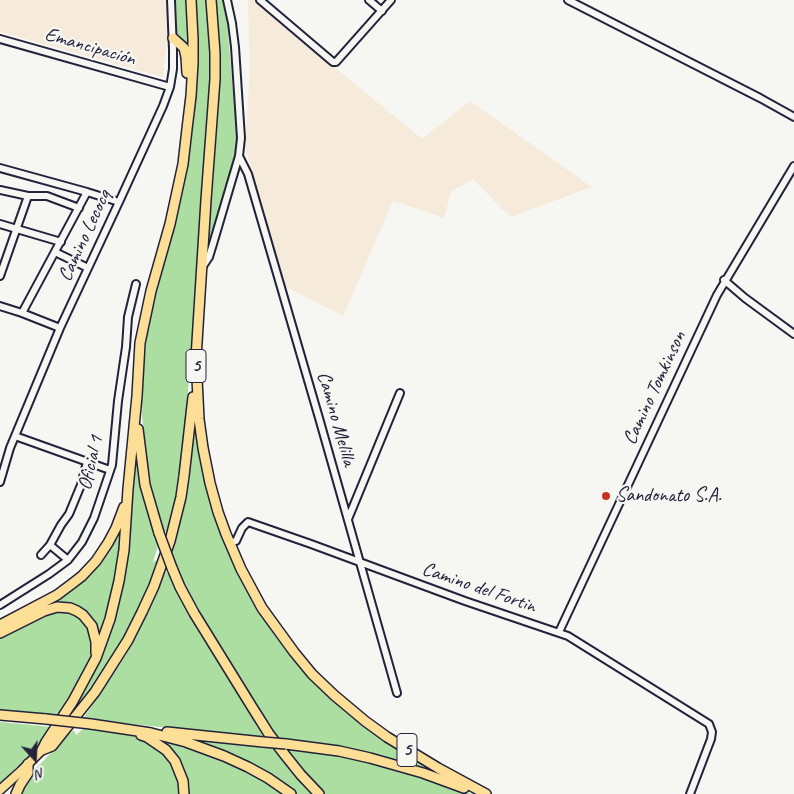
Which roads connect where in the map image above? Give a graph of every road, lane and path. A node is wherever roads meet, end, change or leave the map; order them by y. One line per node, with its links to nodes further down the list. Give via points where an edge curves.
1 (171, 0): 10 (street, Camino Lecocq)
2 (191, 0): 16 (highway, via 193,63)
3 (211, 0): 31 (highway, 5, via 215,79)
4 (227, 0): 17 (street, via 242,128)
5 (260, 0): 9 (street, via 333,62)
6 (369, 0): 9 (street)
7 (391, 0): 9 (street)
8 (568, 0): 15 (street)
9 (382, 10)
10 (173, 38): 12 (highway); 13 (street, Camino Lecocq)
11 (0, 39): 14 (street, Emancipación)
12 (182, 46): 13 (highway); 16 (highway, via 187,67 184,117)
13 (173, 50): 14 (street, Camino Lecocq)
14 (170, 87): 23 (street, Camino Lecocq)
15 (794, 116)
16 (187, 129): 41 (highway, via 170,224 146,310 140,343)
17 (239, 156): 31 (street, via 209,257); 47 (street, Camino Melilla, via 248,174)
18 (794, 166): 33 (street, Camino Tomkinson)
19 (0, 168): 21 (street)
20 (0, 190): 22 (street)
21 (88, 192): 23 (street); 24 (street)
22 (28, 196): 24 (street, via 47,196); 26 (street)
23 (119, 202): 30 (street, Camino Lecocq)
24 (79, 208): 27 (street)
25 (0, 224): 26 (street)
26 (16, 228): 27 (street); 29 (street)
27 (61, 242): 28 (street)
28 (55, 252): 30 (street); 36 (street)
29 (2, 265): 32 (street)
30 (88, 268): 37 (street, Camino Lecocq)
31 (202, 268): 39 (highway, 5)
32 (0, 276)
33 (724, 280): 38 (street); 55 (street, Camino Tomkinson)
34 (136, 284): 44 (street, Oficial 1, via 128,316)
35 (0, 306): 36 (street)
36 (22, 313): 37 (street)
37 (60, 328): 42 (street, Camino Lecocq)
38 (794, 334)
39 (196, 358): 48 (highway, 5, via 203,448 215,502); 61 (highway, via 181,497 159,574 136,625 96,692 52,746)
40 (400, 393): 47 (street)
41 (137, 396): 46 (highway); 67 (highway, bridge, via 137,422 146,485 159,533 180,587 269,734)
42 (15, 436): 43 (street); 45 (street, Camino Lecocq)
43 (87, 462): 44 (street); 49 (street, via 72,508)
44 (110, 470): 51 (street, Oficial 1, via 94,518)
45 (0, 482)
46 (128, 489): 54 (highway, via 112,535 86,572 57,595); 57 (highway, via 116,600)
47 (348, 520): 52 (street, Camino Melilla)
48 (230, 543): 52 (street, Camino del Fortin, via 236,541 248,522); 69 (highway, 5, via 262,608 312,674 387,737)
49 (50, 545): 50 (street); 51 (street)
50 (41, 555)
51 (68, 560): 53 (street, Oficial 1)
52 (360, 562): 55 (street, Camino del Fortin); 58 (street, Camino Melilla)
53 (0, 605)
54 (0, 625)
55 (559, 632): 70 (street, Camino del Fortin, via 711,726 710,742)
56 (0, 634): 57 (highway, via 44,611 70,608 83,615 92,626)
57 (96, 658): 61 (highway)
58 (396, 692)
59 (0, 715): 60 (highway, bridge)
60 (122, 728): 65 (highway, via 146,736 166,750 181,773); 66 (highway, via 164,736 216,753); 68 (highway, bridge, via 339,751 423,773)
61 (42, 750): 62 (main road)
62 (28, 764): 63 (main road); 64 (highway, via 28,773)
63 (0, 790)
64 (16, 794)
65 (184, 794)
66 (291, 794)
67 (319, 794)
68 (478, 794)
69 (486, 794)
70 (690, 794)

